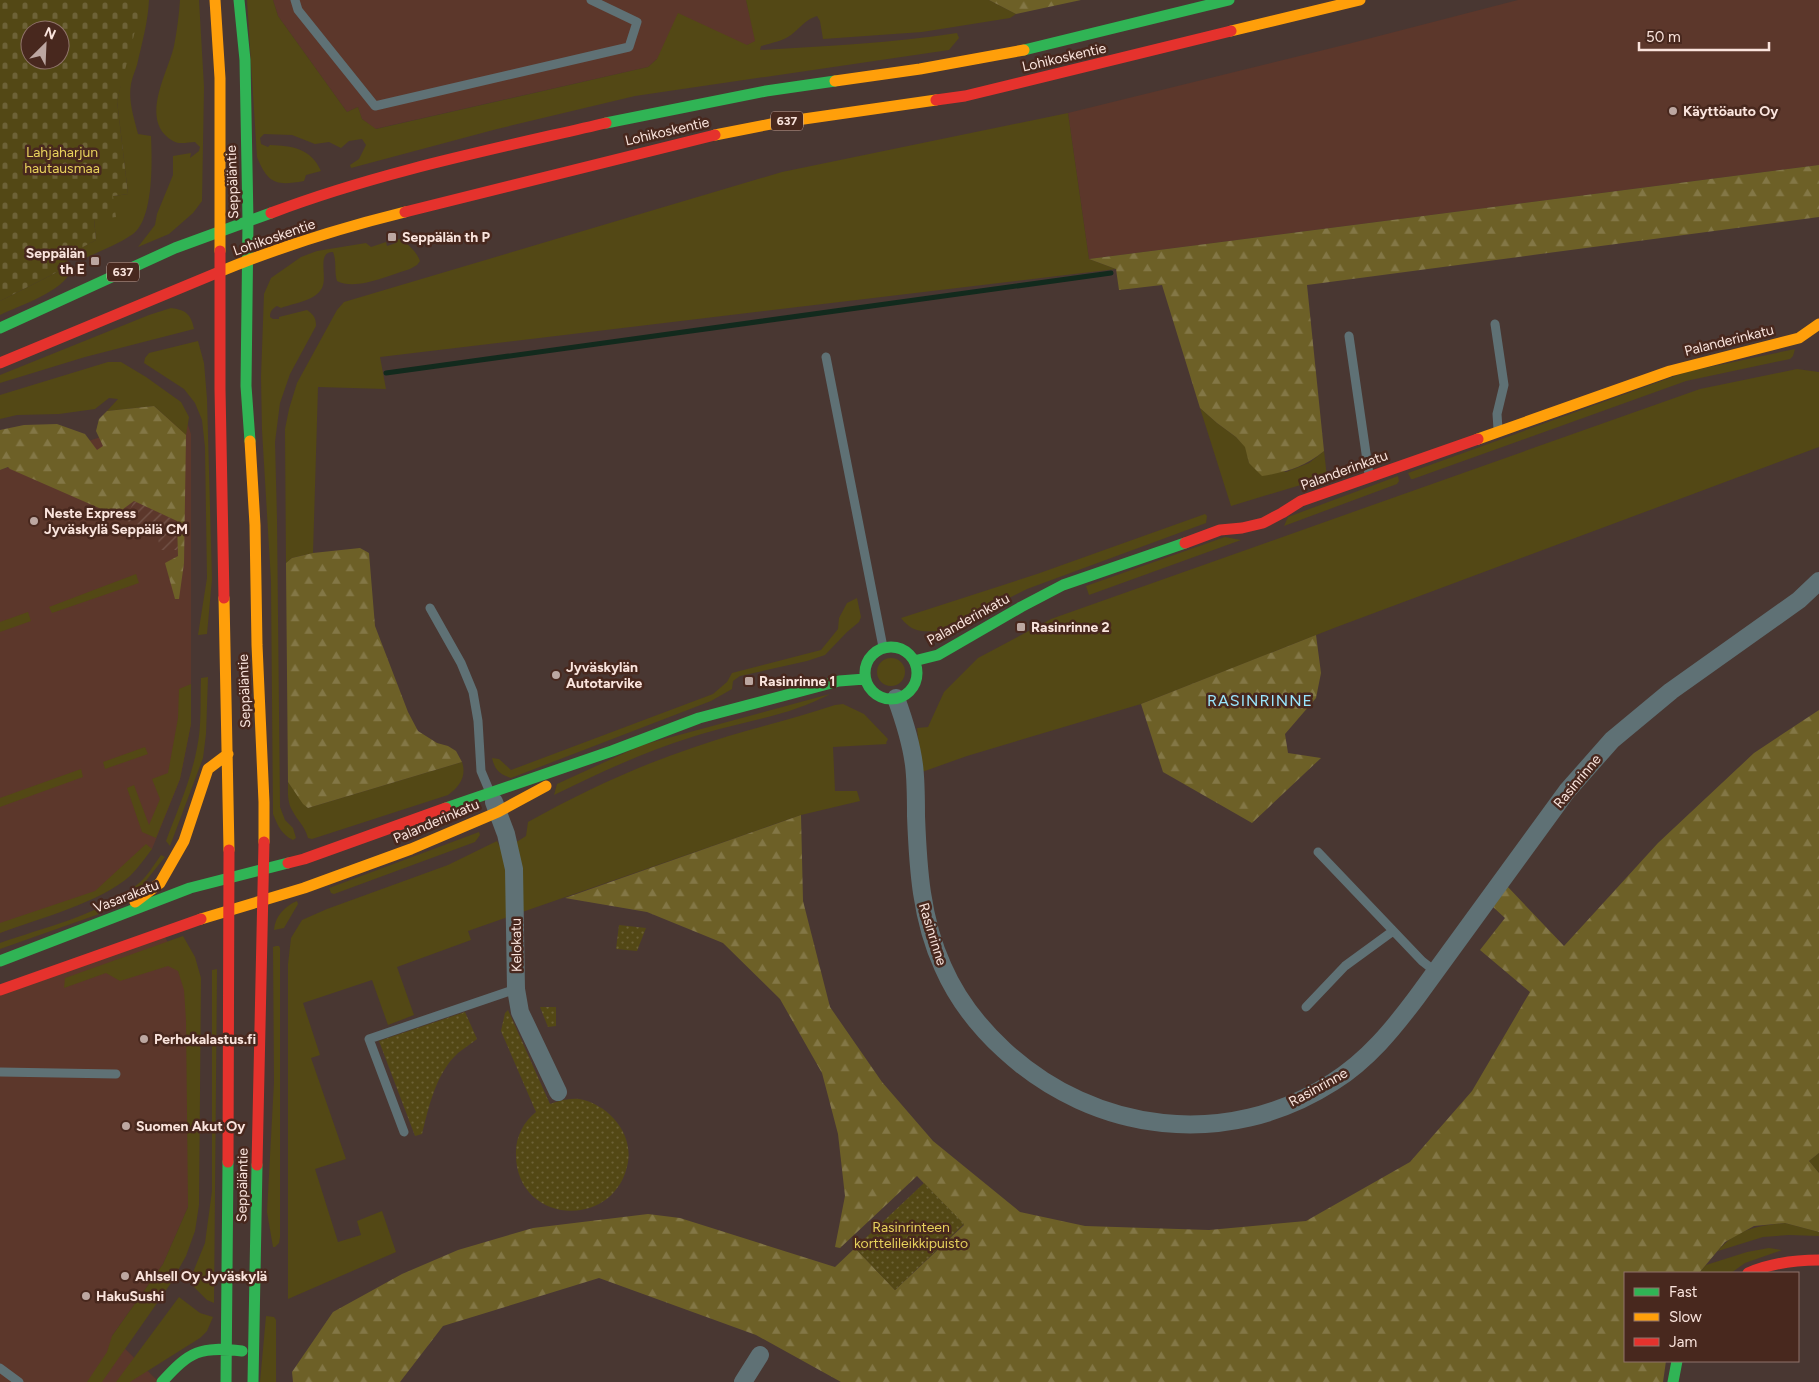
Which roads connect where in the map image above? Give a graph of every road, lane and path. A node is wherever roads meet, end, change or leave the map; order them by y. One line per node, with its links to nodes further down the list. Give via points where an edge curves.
1 (215, 0): 8 (main road, Seppäläntie, via 220,78)
2 (240, 0): 7 (main road, Seppäläntie, via 245,60)
3 (295, 0): 4 (lane, via 298,10 375,106 628,47 637,22)
4 (591, 0)
5 (1229, 0): 7 (main road, Lohikoskentie / 637, via 1033,48 920,69 766,91 641,115 459,157 353,186)
6 (1360, 0): 9 (main road, Lohikoskentie / 637, via 965,96 776,123 692,140 393,215)
7 (248, 221): 8 (main road, Lohikoskentie / 637); 9 (main road, Seppäläntie)
8 (221, 230): 10 (main road, Seppäläntie); 13 (main road, Lohikoskentie / 637)
9 (246, 261): 10 (main road, Lohikoskentie / 637); 32 (main road, Seppäläntie, via 246,386 255,525)
10 (221, 271): 18 (main road, Lohikoskentie / 637); 28 (main road, Seppäläntie, via 220,389)
11 (1495, 324): 19 (lane, via 1504,385 1497,414)
12 (1819, 324): 15 (main road, Palanderinkatu)
13 (0, 328)
14 (1349, 336): 20 (lane)
15 (1799, 338): 16 (main road); 19 (main road, Palanderinkatu, via 1670,371)
16 (1812, 342)
17 (826, 357): 23 (lane)
18 (0, 362)
19 (1499, 432): 20 (main road, Palanderinkatu)
20 (1369, 477): 24 (main road, Palanderinkatu, via 1300,501 1281,515 1259,524 1220,530 1063,585 938,655)
21 (1819, 581): 39 (street, Rasinrinne, via 1799,600 1671,691 1612,740 1567,791)
22 (430, 608): 29 (lane, via 462,663 473,692 481,771)
23 (883, 647): 24 (main road, via 901,648); 25 (main road, via 866,663)
24 (914, 661): 26 (main road, via 917,669 914,684 910,691)
25 (865, 679): 26 (main road, via 873,692 888,699); 27 (main road, Palanderinkatu, via 839,681 699,718)
26 (896, 698): 39 (street, Rasinrinne, via 907,728 914,766 919,881 925,915 943,968 964,1005 982,1028 1018,1063 1057,1091 1109,1113 1159,1123 1216,1123 1272,1111 1316,1092 1354,1068 1391,1031)
27 (612, 751): 29 (main road, Palanderinkatu); 30 (main road, Palanderinkatu)
28 (228, 754): 33 (main road, Seppäläntie); 36 (main road, via 208,769 184,841 160,883)
29 (490, 792): 30 (street, Kelokatu); 32 (main road, Palanderinkatu, via 304,859)
30 (498, 812): 34 (main road, Palanderinkatu, via 412,849); 40 (street, Kelokatu, via 514,869)
31 (1318, 852): 37 (lane)
32 (264, 868): 33 (main road, Vasarakatu); 34 (main road, Seppäläntie)
33 (230, 876): 35 (main road, Seppäläntie); 36 (main road, Vasarakatu)
34 (262, 900): 35 (main road); 50 (main road, Seppäläntie)
35 (230, 910): 41 (main road); 49 (main road, Seppäläntie)
36 (120, 914): 38 (main road, Vasarakatu)
37 (1393, 931): 39 (lane); 42 (lane, via 1345,966)
38 (0, 961)
39 (1436, 972)
40 (516, 989): 45 (street, Kelokatu, via 520,1012); 46 (lane, via 368,1039)
41 (0, 990)
42 (1306, 1007)
43 (0, 1072): 44 (lane)
44 (116, 1074)
45 (558, 1092)
46 (404, 1132)
47 (1819, 1260): 48 (main road, via 1771,1264)
48 (1751, 1272)
49 (226, 1349): 50 (main road); 55 (main road, via 201,1349 182,1359); 56 (main road, Seppäläntie)
50 (254, 1352): 57 (main road, Seppäläntie)
51 (760, 1355): 58 (street)
52 (1677, 1362): 59 (main road)
53 (0, 1368): 54 (lane)
54 (19, 1382)
55 (162, 1382)
56 (226, 1382)
57 (253, 1382)
58 (744, 1382)
59 (1673, 1382)

